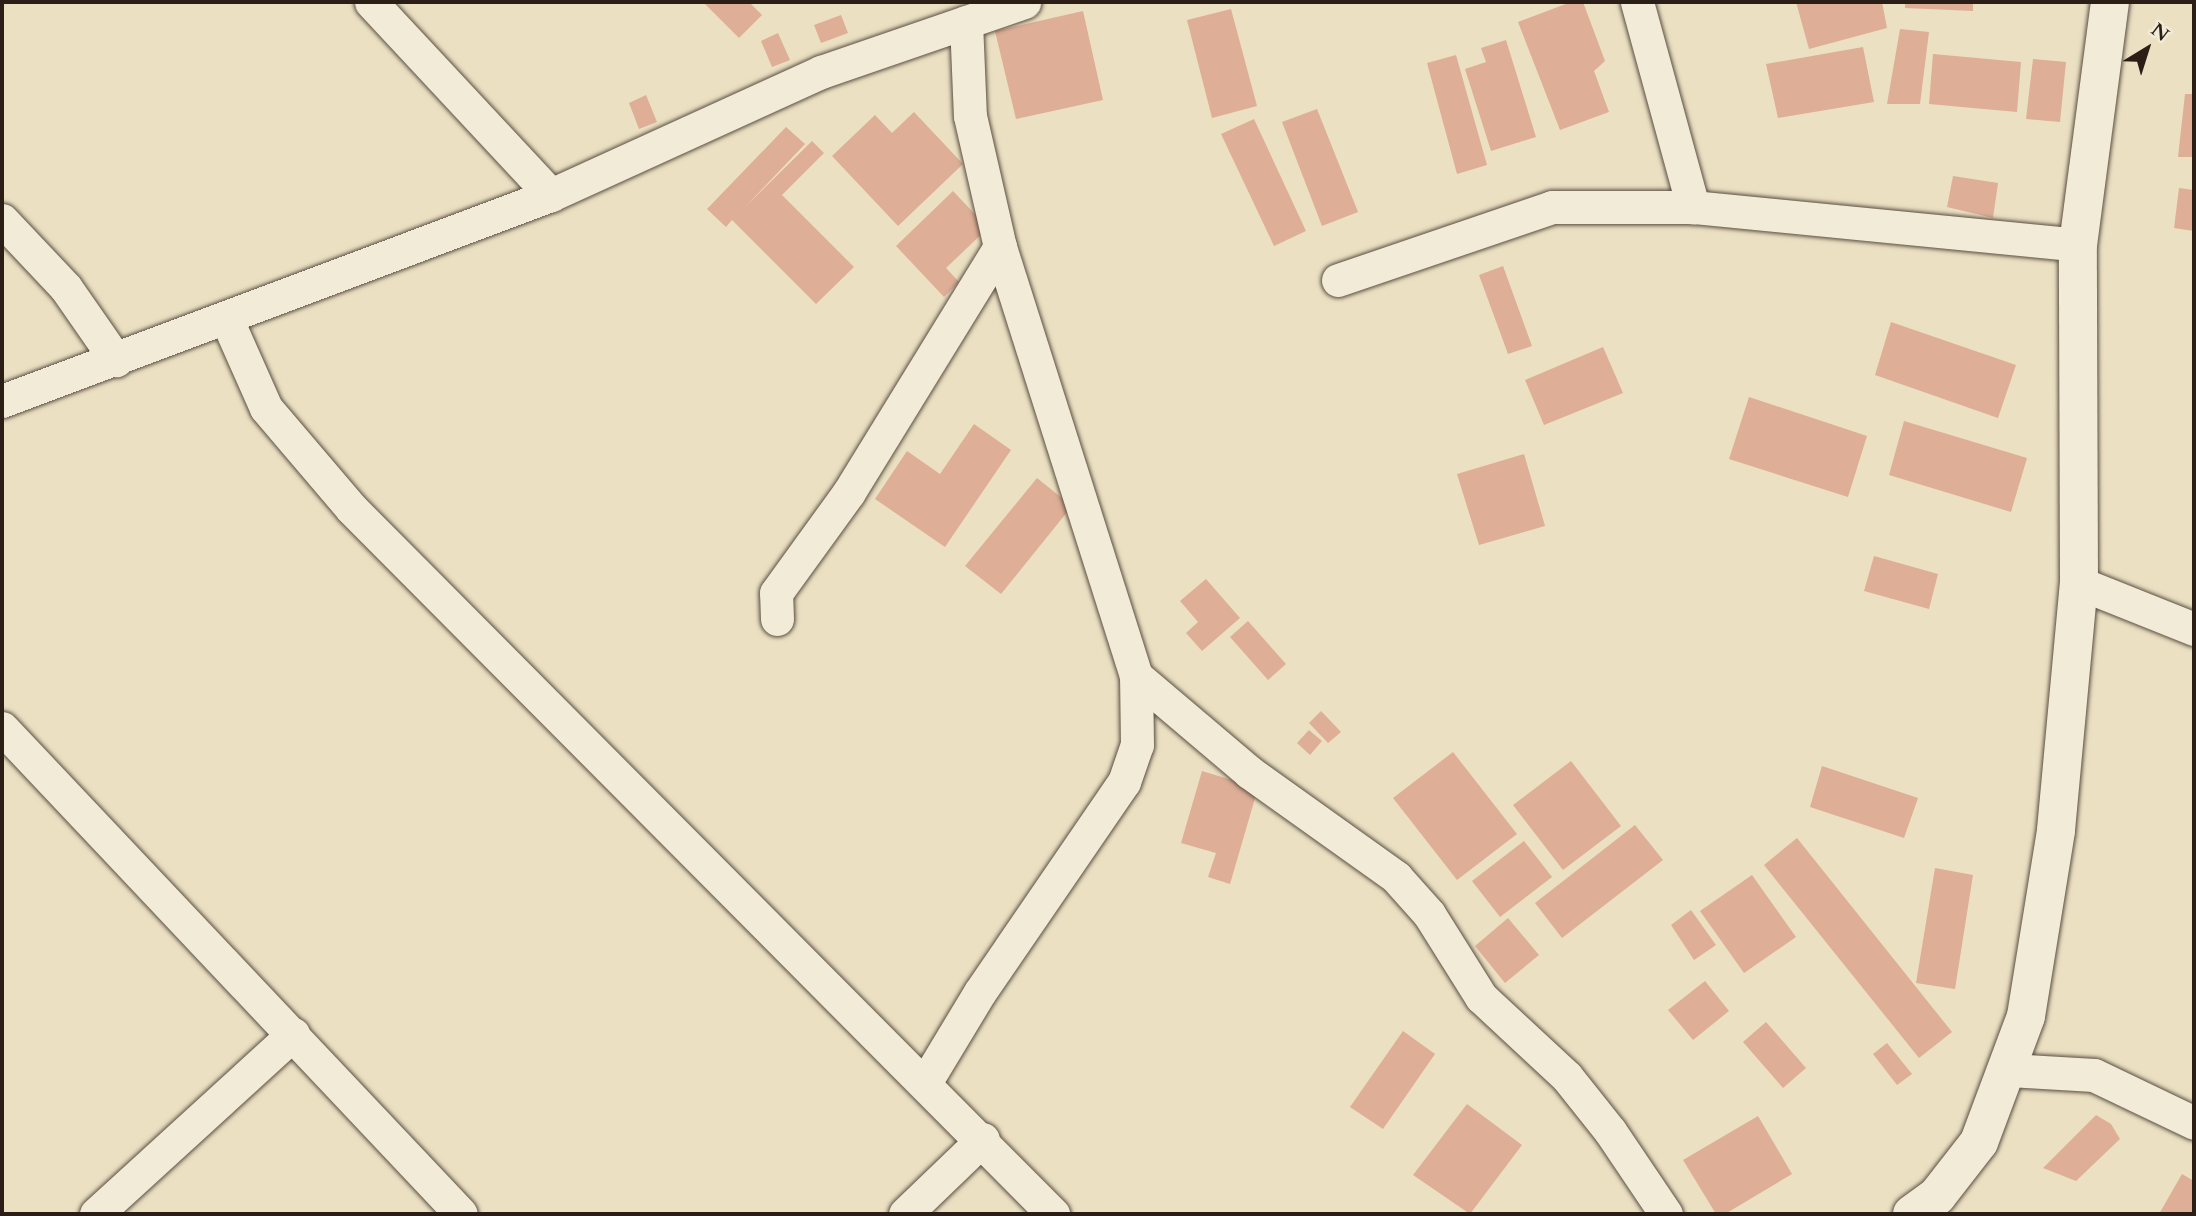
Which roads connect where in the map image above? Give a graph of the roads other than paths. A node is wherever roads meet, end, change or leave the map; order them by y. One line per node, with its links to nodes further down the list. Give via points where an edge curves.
1 (371, 2): 6 (street)
2 (1024, 2): 5 (street)
3 (1637, 2): 7 (street)
4 (2110, 2): 9 (street)
5 (967, 22): 6 (street, via 821,72); 10 (street, via 970,116)
6 (551, 195): 12 (street)
7 (1693, 207): 9 (street); 11 (street, via 1552,207)
8 (2, 220): 13 (street, via 74,298)
9 (2078, 245): 15 (street)
10 (1000, 247): 16 (street, via 849,492 776,593); 18 (street)
11 (1338, 280)
12 (227, 320): 13 (street); 22 (street, via 266,408 351,508 759,923)
13 (116, 360): 14 (street)
14 (2, 401)
15 (2079, 583): 17 (street); 21 (street, via 2056,830 2026,1016)
16 (777, 619)
17 (2194, 629)
18 (1136, 676): 22 (street, via 1137,745 1124,782 979,992); 29 (street, via 1249,772 1396,877 1429,914 1481,997 1567,1077)
19 (2, 728): 20 (street)
20 (293, 1034): 25 (street); 26 (street)
21 (2009, 1070): 23 (street, via 2094,1074); 30 (street, via 1979,1142 1961,1168)
22 (925, 1083): 24 (street)
23 (2194, 1123)
24 (983, 1139): 27 (street); 28 (street)
25 (96, 1214)
26 (461, 1214)
27 (905, 1214)
28 (1053, 1214)
29 (1666, 1214)
30 (1912, 1214)

